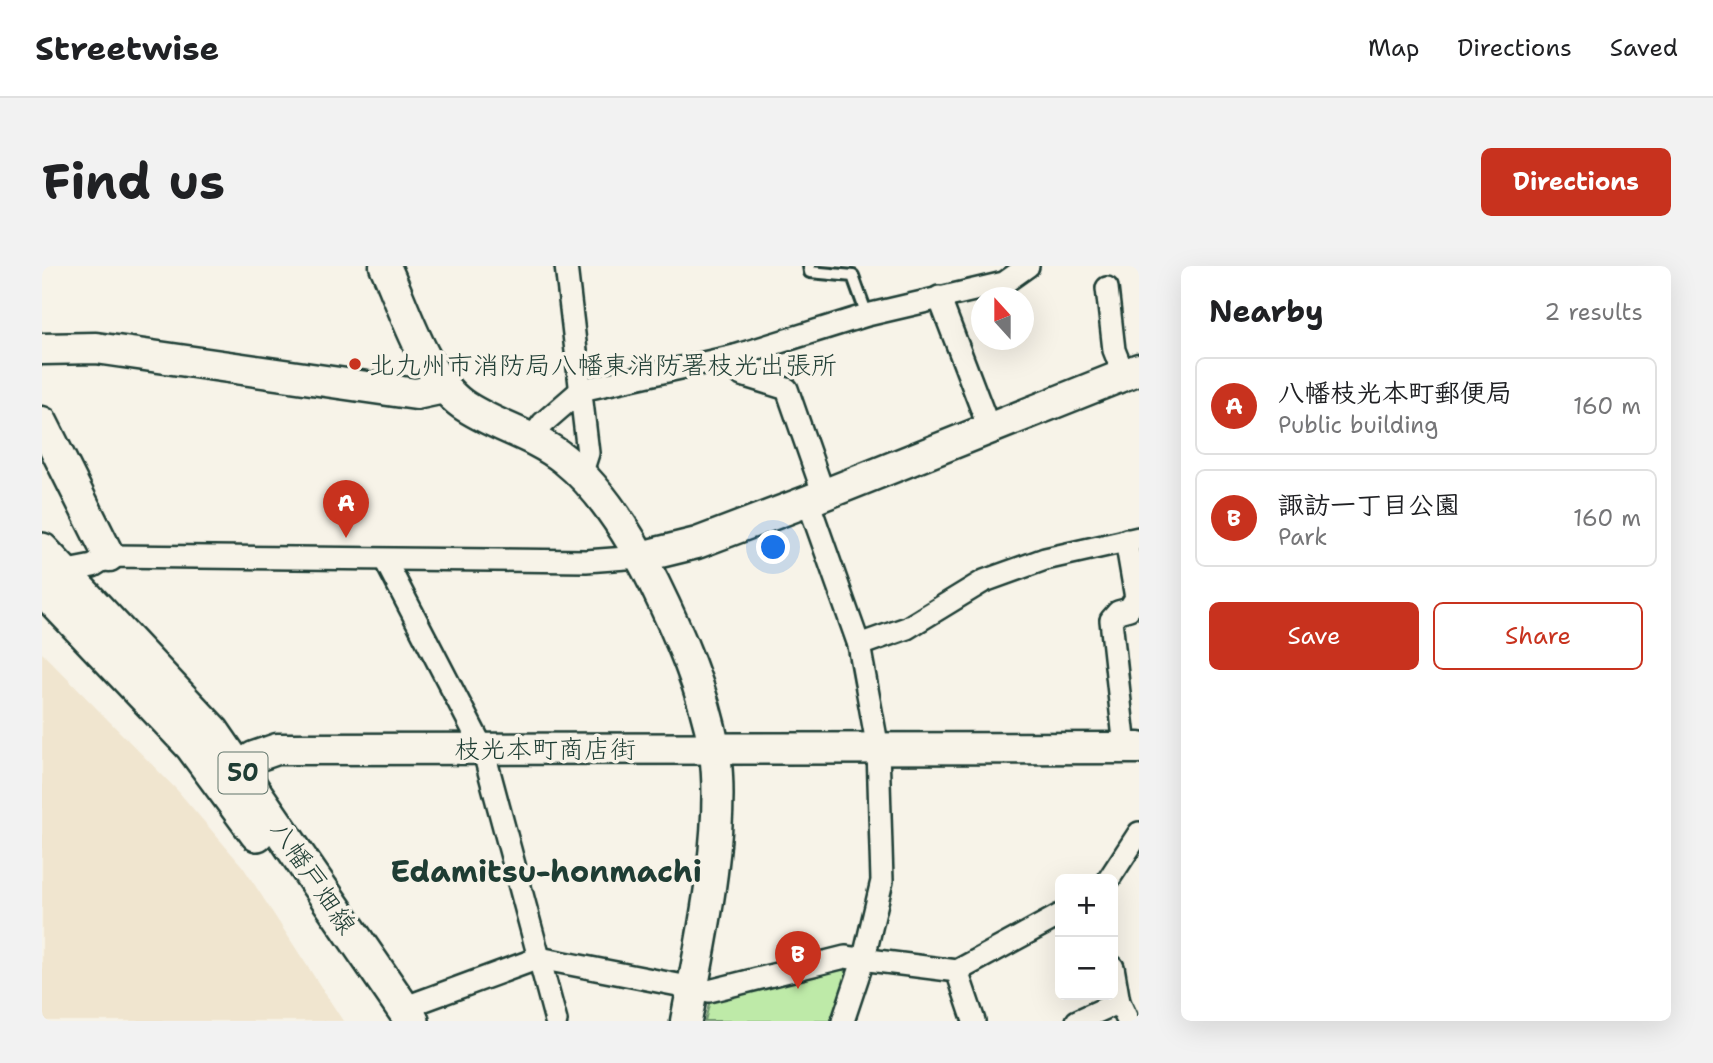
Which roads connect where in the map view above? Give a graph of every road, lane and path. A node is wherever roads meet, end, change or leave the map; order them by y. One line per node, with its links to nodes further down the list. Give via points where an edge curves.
1 (385, 266): 11 (street)
2 (566, 266): 12 (street)
3 (809, 266): 7 (lane, via 810,272 853,276)
4 (1028, 266): 6 (street, via 1004,283)
5 (1107, 288): 10 (street, via 1114,350)
6 (939, 297): 7 (street); 14 (street)
7 (867, 315): 9 (street)
8 (42, 349): 11 (street, via 96,348 416,394)
9 (735, 356): 12 (street); 17 (street, via 742,374 787,389)
10 (1131, 372): 14 (street)
11 (444, 387): 15 (street, via 462,404)
12 (581, 390): 15 (street, via 543,423); 16 (street, via 588,453)
13 (42, 422): 19 (street)
14 (989, 428): 17 (street)
15 (533, 438): 16 (street)
16 (581, 475): 20 (street)
17 (816, 498): 20 (street, via 697,543); 23 (street)
18 (1132, 539): 23 (street, via 1045,559 984,581 907,628); 25 (street, via 1136,598 1129,609 1111,620)
19 (109, 556): 21 (street); 22 (street, via 93,566)
20 (640, 556): 21 (street, via 586,561); 24 (street, via 669,614)
21 (385, 560): 26 (street)
22 (49, 570): 28 (main road, 八幡戸畑線 / 50, via 192,746)
23 (859, 645): 27 (street)
24 (714, 748): 26 (street, 枝光本町商店街); 27 (street, 枝光本町商店街); 36 (street, via 713,845)
25 (1132, 748): 27 (street, 枝光本町商店街)
26 (483, 749): 28 (street, 枝光本町商店街, via 277,749); 32 (street)
27 (878, 750): 33 (street, via 882,881)
28 (229, 772): 38 (main road, 八幡戸畑線 / 50)
29 (1139, 833): 30 (street)
30 (1112, 874)
31 (1055, 918): 34 (street)
32 (539, 958): 36 (street); 38 (street); 39 (street)
33 (864, 958): 34 (street); 36 (street, via 845,957 709,991); 41 (street)
34 (957, 971): 42 (street)
35 (1118, 987): 37 (street)
36 (692, 988): 40 (street)
37 (1124, 1012): 43 (street)
38 (400, 1017)
39 (556, 1021)
40 (686, 1021)
41 (843, 1021)
42 (974, 1021)
43 (1077, 1021)

